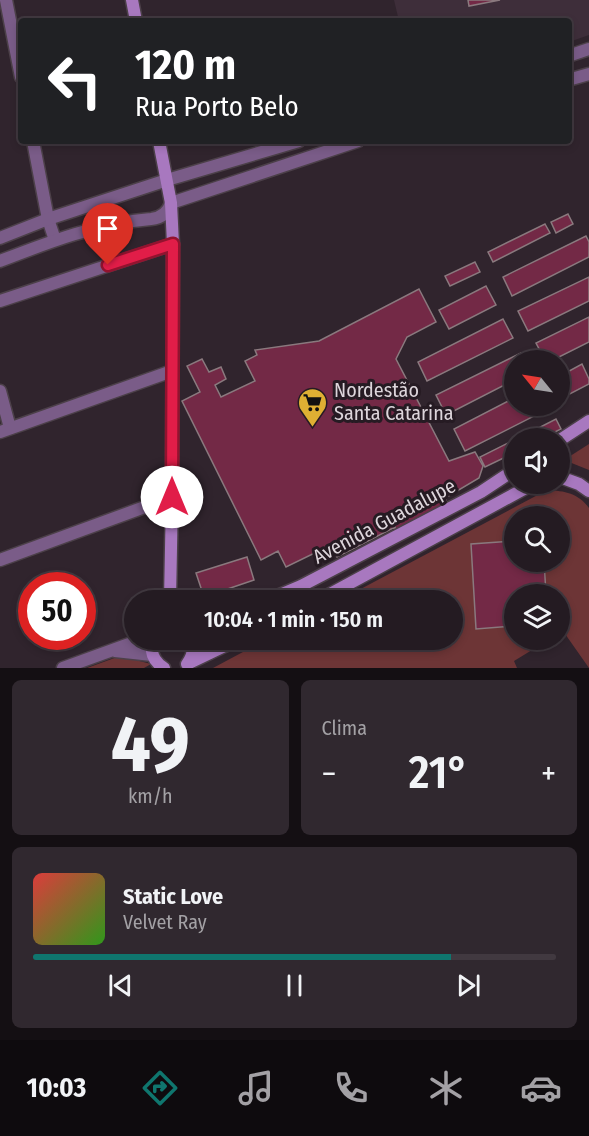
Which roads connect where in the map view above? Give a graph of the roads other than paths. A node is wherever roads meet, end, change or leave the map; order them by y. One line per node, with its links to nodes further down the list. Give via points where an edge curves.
1 (6, 0): 6 (street)
2 (132, 0): 3 (main road)
3 (135, 18)
4 (589, 50): 5 (street)
5 (572, 55)
6 (18, 62)
7 (589, 74): 8 (street)
8 (572, 79)
9 (34, 144): 15 (street)
10 (160, 144): 13 (main road)
11 (288, 144): 13 (street)
12 (349, 144): 14 (street)
13 (167, 180): 14 (main road); 15 (street)
14 (171, 203): 17 (street, via 157,219 119,222); 18 (main road)
15 (48, 219): 16 (street); 17 (street)
16 (0, 238)
17 (55, 240): 19 (street)
18 (173, 244): 20 (street); 21 (main road)
19 (0, 261)
20 (0, 300)
21 (172, 371): 24 (street); 31 (main road)
22 (0, 391): 24 (street)
23 (589, 421): 25 (main road)
24 (5, 430)
25 (570, 433)
26 (504, 477): 29 (main road, Avenida Guadalupe)
27 (570, 481): 28 (main road)
28 (589, 491)
29 (481, 492): 32 (main road, via 482,505 444,526); 35 (main road, Avenida Guadalupe)
30 (514, 494): 32 (main road, Avenida Guadalupe)
31 (172, 497): 33 (street); 34 (main road)
32 (435, 537): 36 (main road, Avenida Guadalupe)
33 (0, 560)
34 (170, 590)
35 (292, 590)
36 (337, 590)
37 (124, 647): 40 (street)
38 (194, 650): 42 (main road)
39 (217, 650): 42 (main road)
40 (113, 651): 41 (street); 43 (street)
41 (155, 663)
42 (184, 666)
43 (63, 668)

